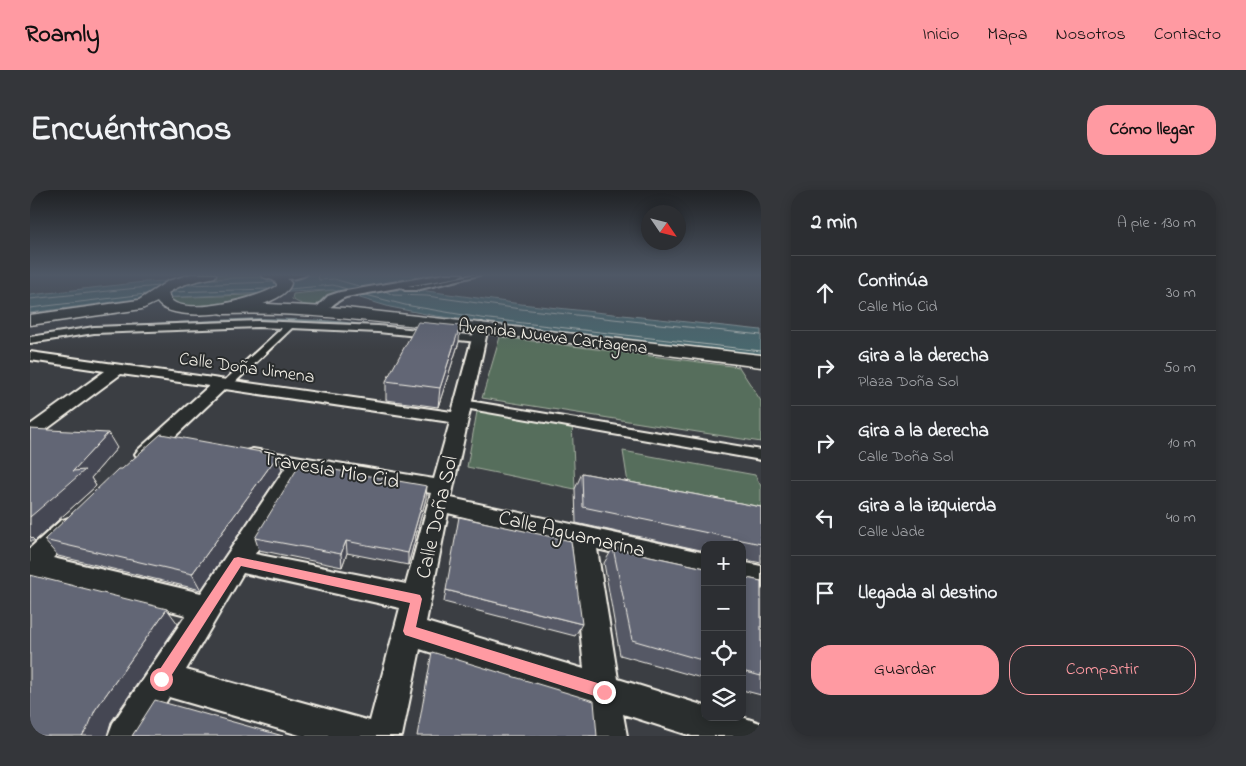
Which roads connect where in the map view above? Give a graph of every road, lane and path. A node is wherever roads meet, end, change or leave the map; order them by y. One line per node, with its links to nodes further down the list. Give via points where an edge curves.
1 (151, 299): 9 (main road, via 130,306)
2 (162, 299): 6 (main road, via 169,305)
3 (260, 299): 7 (main road)
4 (280, 299): 8 (main road, Avenida Nueva Cartagena, via 285,304)
5 (330, 299): 8 (street)
6 (183, 308): 7 (main road); 11 (main road)
7 (223, 309): 8 (main road, Avenida Nueva Cartagena, via 260,307)
8 (317, 311): 12 (main road, Avenida Nueva Cartagena)
9 (30, 320)
10 (291, 324): 12 (street); 13 (street, via 94,330); 17 (street)
11 (30, 326)
12 (480, 333): 15 (main road, Avenida Nueva Cartagena); 18 (street, Calle Doña Sol)
13 (30, 340)
14 (33, 358): 16 (street, Calle Doña Jimena)
15 (761, 361)
16 (119, 368): 17 (street, Calle Doña Jimena); 19 (street)
17 (223, 385): 18 (street, Calle Doña Jimena); 20 (street)
18 (461, 411): 23 (street); 26 (street, Calle Doña Sol)
19 (30, 433)
20 (160, 439): 21 (street); 25 (street)
21 (188, 444)
22 (234, 452): 24 (street, Travesía Mio Cid)
23 (761, 455)
24 (299, 463): 26 (street, Travesía Mio Cid); 29 (street)
25 (131, 467)
26 (441, 496): 28 (street, Calle Aguamarina); 34 (street, Calle Doña Sol)
27 (81, 515): 30 (street)
28 (583, 536): 31 (street, Calle Aguamarina); 38 (street)
29 (238, 561): 34 (street); 35 (street)
30 (30, 563): 35 (street)
31 (701, 563)
32 (746, 573): 33 (street)
33 (761, 577)
34 (416, 599): 36 (street, Calle Doña Sol)
35 (207, 608): 37 (street)
36 (409, 631): 38 (street); 41 (street, Calle Doña Sol)
37 (161, 679): 39 (street); 40 (street)
38 (604, 692): 42 (street); 43 (street)
39 (126, 736)
40 (364, 736)
41 (384, 736)
42 (609, 736)
43 (747, 736)

